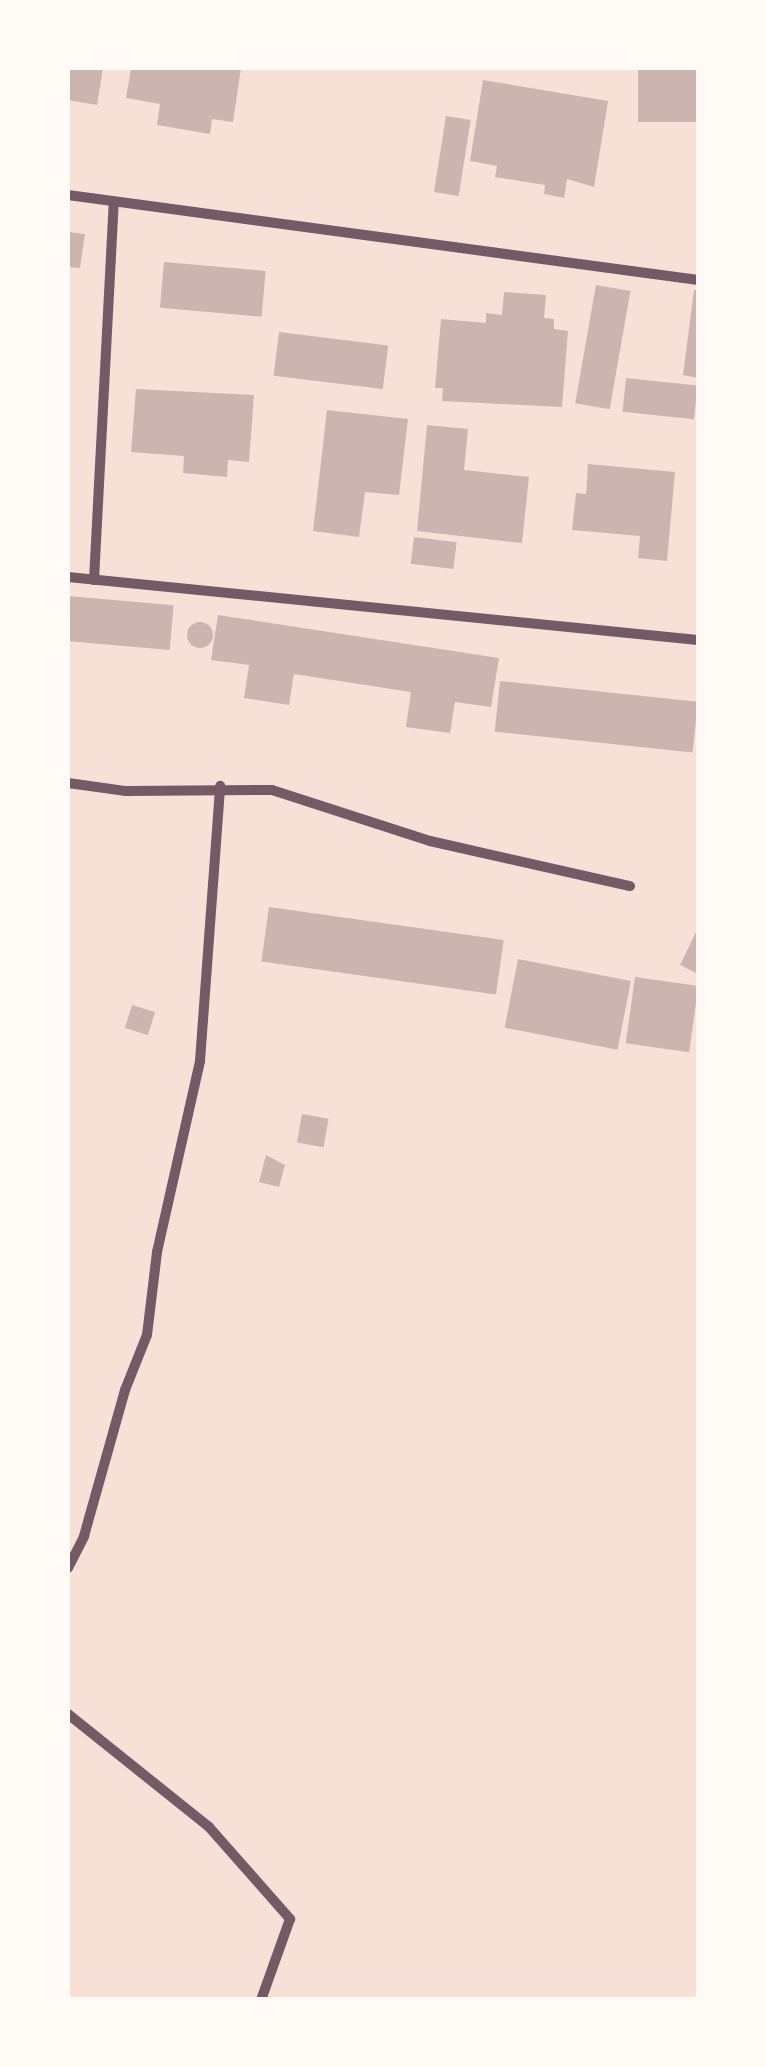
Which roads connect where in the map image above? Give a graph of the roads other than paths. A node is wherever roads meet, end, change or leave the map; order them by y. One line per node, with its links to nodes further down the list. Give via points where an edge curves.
1 (68, 195): 2 (street)
2 (114, 203): 3 (street); 5 (street)
3 (698, 280)
4 (68, 577): 5 (street)
5 (94, 580): 6 (street)
6 (698, 640)
7 (68, 783): 8 (street, via 126,791)
8 (220, 786): 9 (street, via 272,790 430,841); 10 (street, via 200,1061 157,1252 148,1334)
9 (630, 886)
10 (68, 1568)
11 (68, 1714): 12 (street, via 209,1827 290,1919)
12 (261, 2000)

